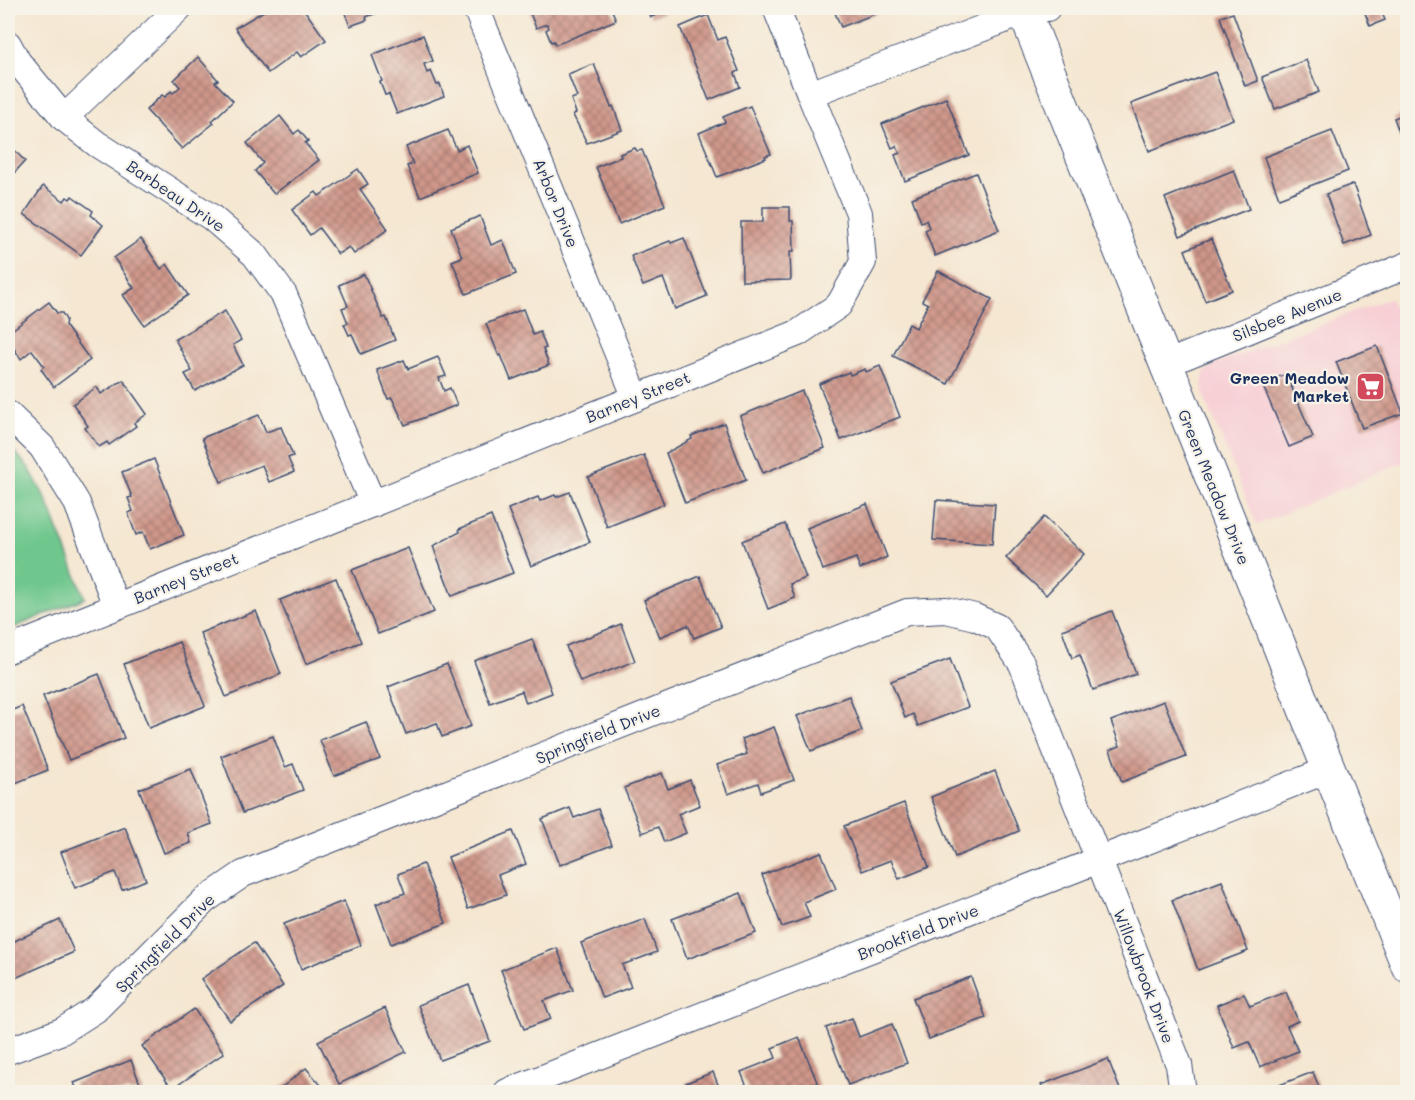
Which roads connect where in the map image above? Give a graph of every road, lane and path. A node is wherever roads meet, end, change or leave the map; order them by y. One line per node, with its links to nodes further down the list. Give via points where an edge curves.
1 (179, 8): 7 (street)
2 (476, 8): 10 (street, Arbor Drive)
3 (776, 8): 6 (street, Barney Street)
4 (1032, 9): 6 (street); 9 (main road, Green Meadow Drive)
5 (8, 44): 7 (street, Barbeau Drive)
6 (810, 94): 10 (street, Barney Street, via 859,213 863,262 839,305 798,333)
7 (64, 118): 12 (street, Barbeau Drive, via 97,144 211,217 255,255 285,295)
8 (1407, 265): 9 (street, Silsbee Avenue)
9 (1166, 364): 15 (main road, Green Meadow Drive)
10 (636, 398): 12 (street, Barney Street)
11 (8, 414): 13 (street, via 42,447 77,503)
12 (373, 504): 13 (street, Barney Street)
13 (116, 606): 14 (street, Barney Street)
14 (8, 650)
15 (1328, 770): 16 (street, Brookfield Drive); 17 (main road, Green Meadow Drive)
16 (1099, 860): 18 (street, Springfield Drive, via 1022,664 997,627 946,610 907,612 243,874 205,900 95,1011 62,1031); 19 (street, Brookfield Drive); 20 (street, Willowbrook Drive, via 1179,1065)
17 (1407, 966)
18 (8, 1051)
19 (507, 1092)
20 (1183, 1092)

